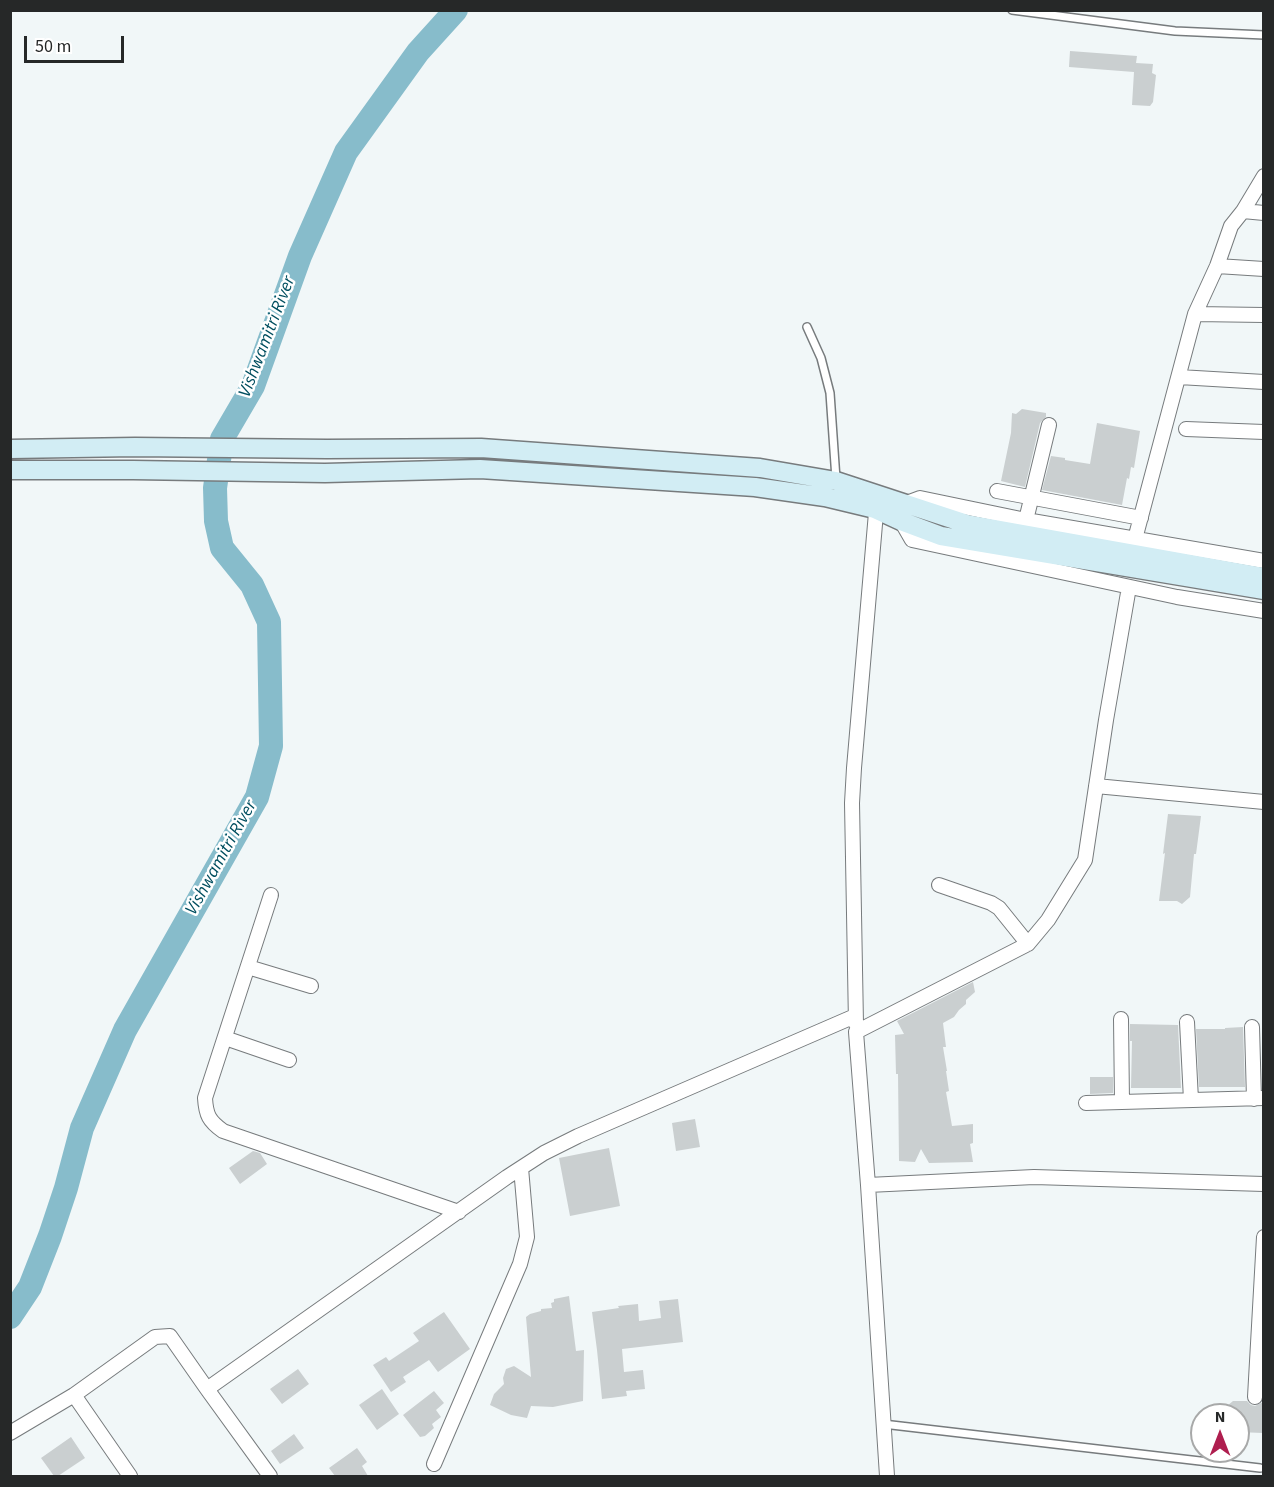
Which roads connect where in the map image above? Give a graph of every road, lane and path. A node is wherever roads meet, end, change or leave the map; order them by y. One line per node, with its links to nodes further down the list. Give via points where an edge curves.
1 (1012, 10): 2 (lane, via 1175,30)
2 (1263, 35)
3 (1263, 176): 4 (street)
4 (1243, 211): 5 (street); 6 (street, via 1231,226)
5 (1263, 213)
6 (1217, 266): 7 (street); 8 (street)
7 (1263, 269)
8 (1195, 314): 9 (street); 11 (street)
9 (1263, 315)
10 (807, 327): 18 (lane, via 821,358 830,393)
11 (1179, 377): 12 (street); 23 (street)
12 (1263, 382)
13 (1049, 425): 20 (street)
14 (1186, 429): 15 (street)
15 (1263, 432)
16 (10, 449): 18 (street, via 481,448 760,468)
17 (10, 470): 21 (street, via 325,473 492,469 755,487)
18 (836, 481): 21 (street)
19 (997, 491): 20 (street)
20 (1031, 498): 23 (street); 24 (street)
21 (877, 502): 22 (street); 38 (street, via 852,803)
22 (902, 513): 24 (street, via 921,498); 27 (street, via 930,513 967,524); 28 (street, via 912,540); 29 (street, via 941,536)
23 (1141, 518): 25 (street)
24 (1026, 520): 25 (street)
25 (1135, 539): 26 (street)
26 (1263, 561)
27 (1263, 577)
28 (1129, 587): 30 (street); 31 (street)
29 (1263, 590)
30 (1263, 611)
31 (1096, 786): 32 (street); 35 (street, via 1085,860 1048,920)
32 (1263, 801)
33 (939, 885): 35 (street, via 999,908)
34 (271, 895): 36 (street)
35 (1028, 944): 42 (street)
36 (248, 967): 37 (street); 43 (street)
37 (311, 986)
38 (855, 1016): 42 (street); 49 (street, via 578,1136)
39 (1121, 1019): 47 (street)
40 (1187, 1022): 46 (street)
41 (1252, 1027): 45 (street)
42 (856, 1032): 51 (street)
43 (225, 1038): 44 (street); 52 (street, via 205,1098 212,1123 223,1131)
44 (289, 1060)
45 (1259, 1098): 46 (street)
46 (1191, 1100): 47 (street)
47 (1122, 1102): 48 (street)
48 (1086, 1103)
49 (521, 1168): 52 (street); 59 (street, via 524,1251)
50 (1263, 1184): 51 (street, via 1034,1177)
51 (868, 1185): 57 (street)
52 (459, 1212): 54 (street)
53 (1263, 1237): 56 (street)
54 (207, 1389): 55 (street, via 170,1336 163,1336 155,1337); 62 (street)
55 (74, 1395): 58 (street); 61 (street)
56 (1255, 1397)
57 (883, 1424): 60 (lane); 63 (street)
58 (10, 1433)
59 (434, 1464)
60 (1260, 1468)
61 (130, 1476)
62 (270, 1476)
63 (887, 1476)

